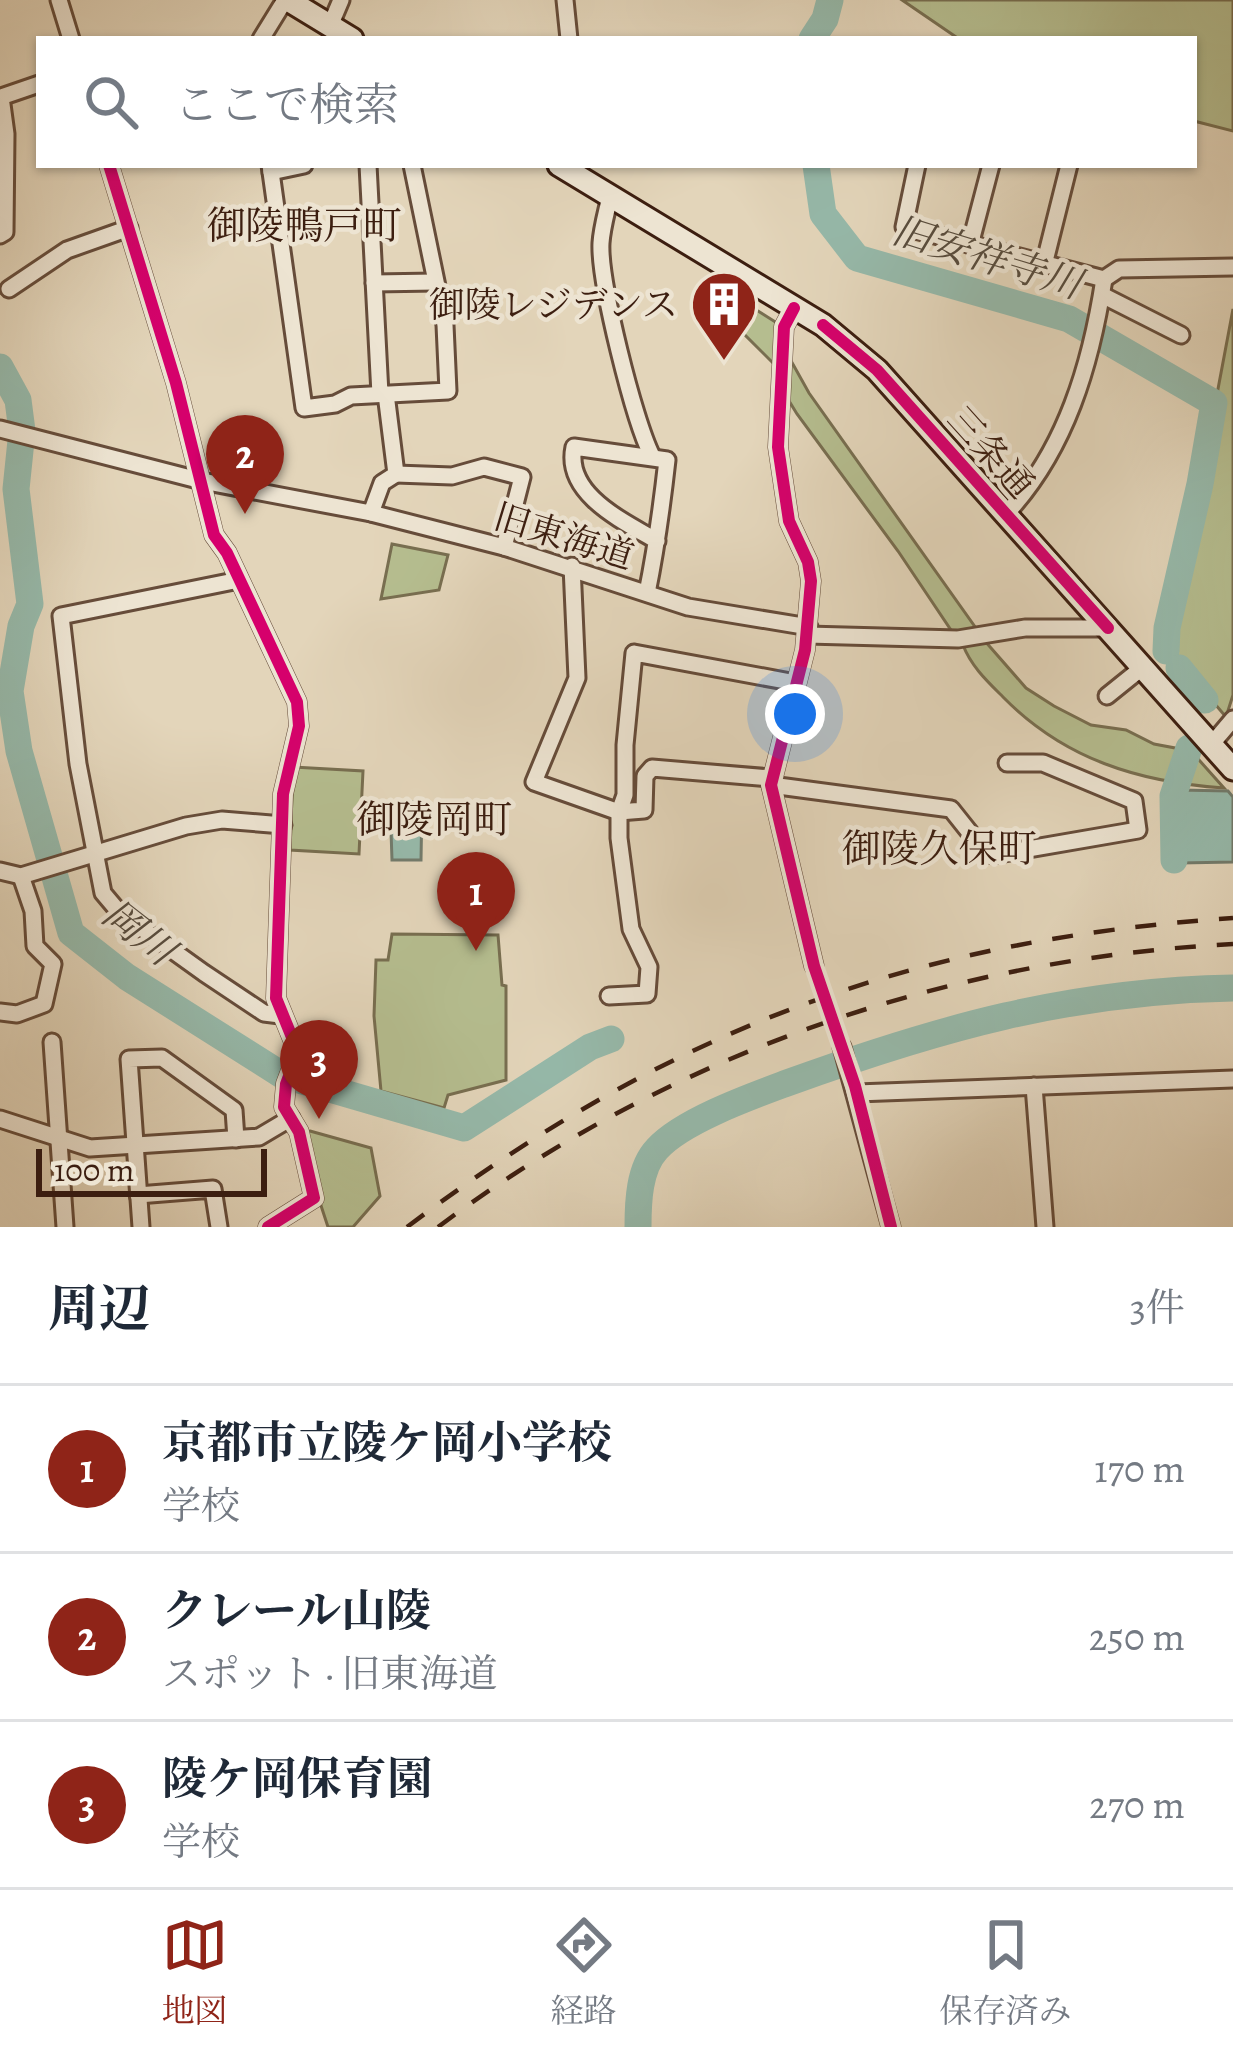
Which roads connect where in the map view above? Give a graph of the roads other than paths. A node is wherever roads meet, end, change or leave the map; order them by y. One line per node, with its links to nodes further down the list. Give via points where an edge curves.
1 (59, 0): 6 (street)
2 (286, 0): 5 (main road); 7 (street)
3 (340, 0): 5 (street)
4 (565, 0): 9 (street)
5 (330, 26): 8 (main road)
6 (69, 36)
7 (263, 36)
8 (347, 36)
9 (569, 36)
10 (36, 85): 21 (street, via 1,98)
11 (110, 168): 20 (street)
12 (271, 168): 31 (street, via 304,408)
13 (368, 168): 26 (street)
14 (413, 168): 25 (street)
15 (564, 168): 19 (main road, 三条通)
16 (916, 168): 22 (street, via 904,227)
17 (990, 168): 22 (street)
18 (1068, 168): 23 (street)
19 (610, 196): 29 (main road, 三条通); 33 (street, via 603,261)
20 (129, 228): 28 (street, via 67,250); 35 (street)
21 (0, 235)
22 (970, 244): 23 (street)
23 (1045, 266): 27 (street)
24 (1233, 267): 27 (street, via 1119,269)
25 (435, 282): 26 (street); 31 (street, via 448,391)
26 (374, 283): 31 (street)
27 (1103, 287): 30 (street); 37 (street, via 1062,431)
28 (9, 289)
29 (794, 308): 37 (main road, 三条通, via 877,370); 44 (street, via 784,327 778,447 789,521 808,562)
30 (1181, 335)
31 (383, 394): 34 (street)
32 (13, 432): 35 (street, 旧東海道)
33 (652, 456): 38 (street, via 668,460); 38 (street, via 574,447 570,463 613,516)
34 (396, 474): 36 (street, via 382,483); 39 (street, via 452,476 484,467 522,477)
35 (202, 481): 36 (street, 旧東海道); 41 (street, via 214,535)
36 (371, 513): 39 (street, 旧東海道)
37 (1006, 514): 43 (main road, 三条通)
38 (657, 541): 42 (street)
39 (504, 547): 40 (street, 旧東海道)
40 (572, 566): 42 (street, 旧東海道); 53 (street, via 577,678 535,782)
41 (239, 580): 54 (street, via 297,702); 55 (street, via 61,616)
42 (647, 593): 44 (street, 旧東海道)
43 (1108, 628): 44 (street, 旧東海道, via 1025,628 958,639); 45 (main road, 三条通)
44 (808, 631): 46 (street)
45 (1143, 667): 47 (street); 49 (main road, 三条通)
46 (796, 683): 52 (street); 53 (street, via 634,652)
47 (1107, 696)
48 (1233, 719): 49 (street)
49 (1210, 745): 51 (main road, 三条通)
50 (1007, 763): 52 (street, via 1043,763 1134,801 1138,830 992,855 951,808)
51 (1233, 769)
52 (771, 781): 53 (street, via 652,768 644,810); 58 (street)
53 (619, 812): 59 (street, via 624,893 649,967 647,994)
54 (283, 825): 55 (street, via 222,820); 61 (street)
55 (94, 853): 57 (street); 61 (street, via 103,893 119,912)
56 (0, 871): 57 (street)
57 (21, 876): 60 (street, via 35,946 53,964 44,1004)
58 (814, 966)
59 (609, 996)
60 (0, 1012)
61 (280, 1016): 67 (street, via 298,1052 286,1084)
62 (52, 1042): 69 (street)
63 (845, 1056): 66 (street)
64 (1233, 1079): 65 (street)
65 (1034, 1086): 66 (street); 78 (street)
66 (857, 1093): 77 (street)
67 (291, 1118): 70 (street, via 259,1137); 76 (street, via 314,1198)
68 (0, 1119): 69 (street)
69 (58, 1138): 71 (street, via 90,1148); 73 (street)
70 (236, 1139): 71 (street); 71 (street, via 234,1109 162,1058 129,1059)
71 (134, 1145): 72 (street)
72 (138, 1196): 74 (street); 75 (street, via 213,1189)
73 (65, 1227)
74 (141, 1227)
75 (219, 1227)
76 (268, 1227)
77 (891, 1227)
78 (1045, 1227)

